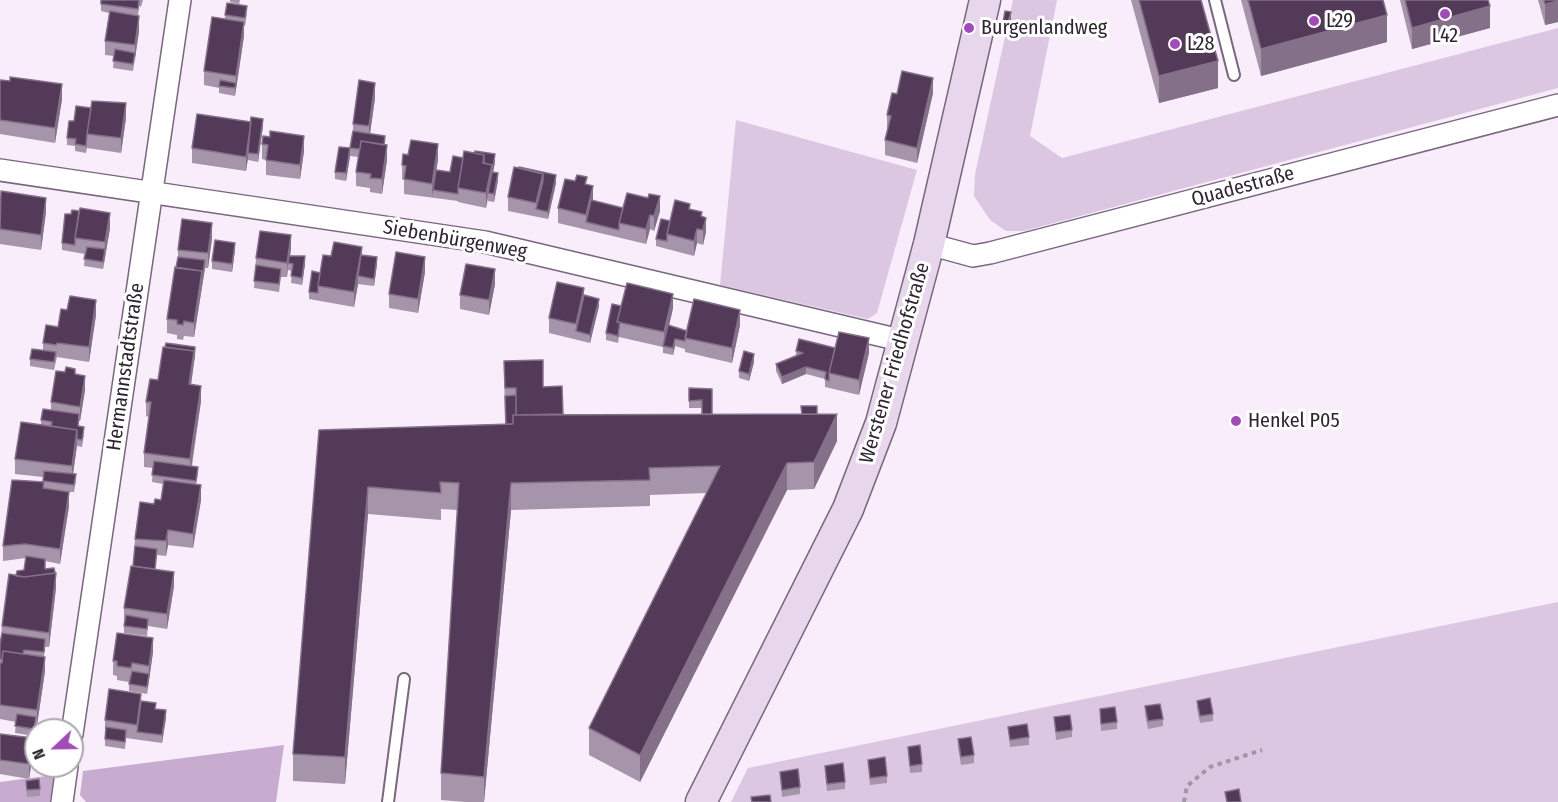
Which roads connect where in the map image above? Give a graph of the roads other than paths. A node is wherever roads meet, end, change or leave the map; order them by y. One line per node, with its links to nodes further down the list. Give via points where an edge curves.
1 (180, 0): 7 (street, Hermannstadtstraße)
2 (985, 0): 8 (street, Werstener Friedhofstraße)
3 (1215, 0): 4 (lane)
4 (1234, 75)
5 (1558, 105): 8 (street, Quadestraße, via 990,253 973,256)
6 (0, 170): 7 (street, Siebenbürgenweg)
7 (152, 193): 9 (street, Siebenbürgenweg, via 485,242); 11 (street, Hermannstadtstraße)
8 (928, 244): 9 (street, Werstener Friedhofstraße)
9 (904, 341): 15 (street, Werstener Friedhofstraße, via 881,423 848,509)
10 (404, 679): 14 (lane)
11 (74, 718)
12 (65, 778): 13 (street)
13 (62, 802)
14 (388, 802)
15 (701, 802)

